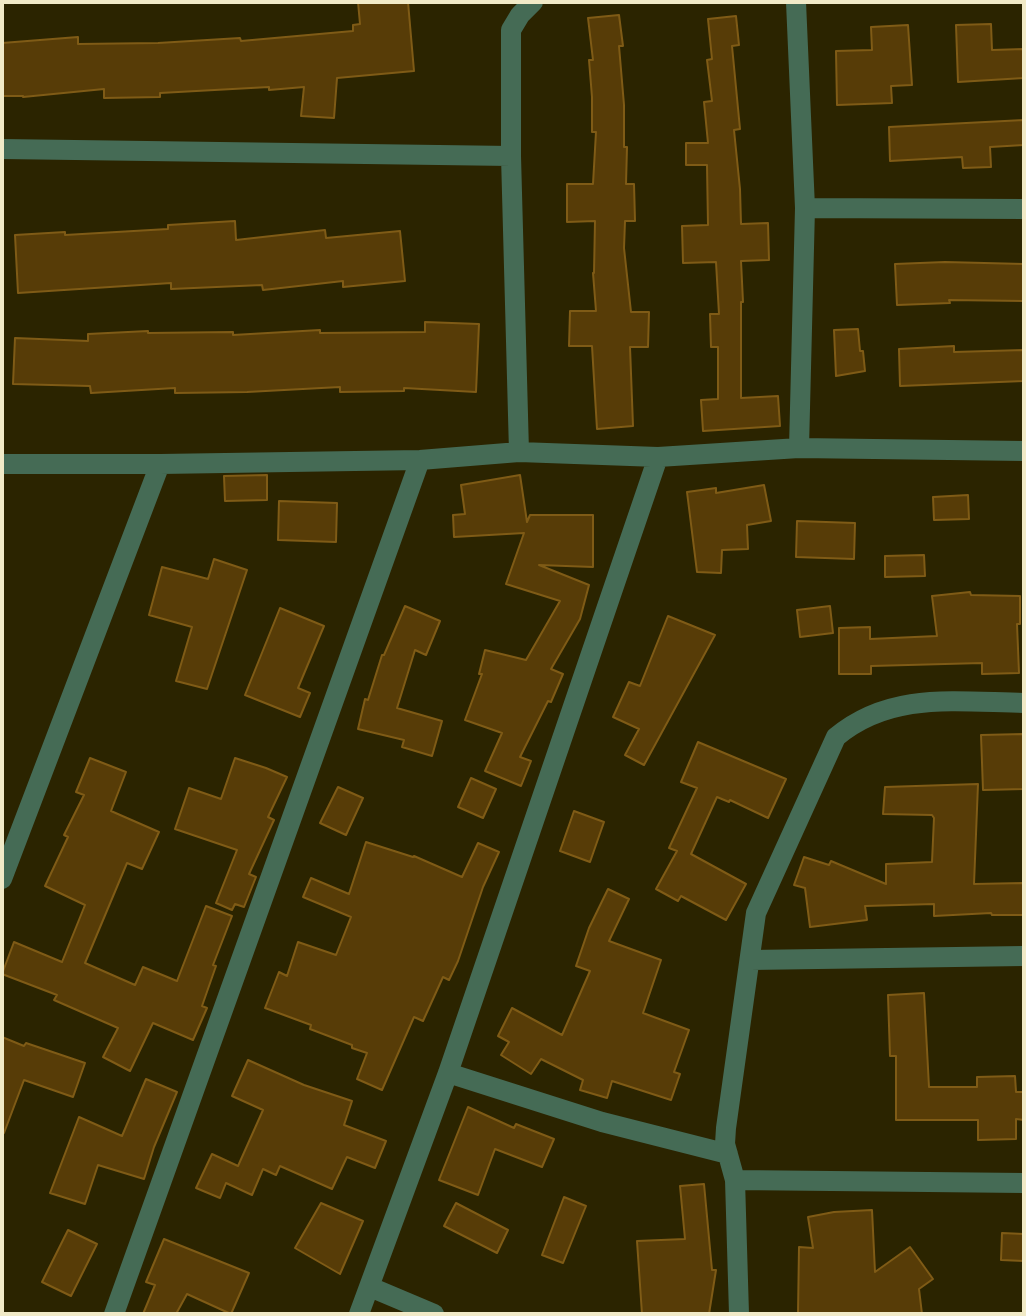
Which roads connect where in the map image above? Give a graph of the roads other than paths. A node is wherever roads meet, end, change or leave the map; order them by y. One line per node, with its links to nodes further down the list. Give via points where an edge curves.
1 (796, 2): 5 (street)
2 (521, 6): 4 (street, via 511,30)
3 (2, 149): 4 (street)
4 (511, 156): 9 (street)
5 (805, 208): 6 (street); 7 (street)
6 (1024, 209)
7 (799, 448): 8 (street); 10 (street)
8 (1024, 451)
9 (519, 452): 10 (street); 11 (street)
10 (658, 457): 18 (street)
11 (420, 460): 13 (street); 23 (street)
12 (2, 464): 13 (street)
13 (160, 464): 15 (street)
14 (1024, 703): 17 (street, via 915,702 863,718 836,737 756,913)
15 (2, 879)
16 (1024, 956): 17 (street)
17 (750, 960): 19 (street, via 726,1128)
18 (448, 1073): 19 (street, via 602,1122); 22 (street)
19 (728, 1154): 20 (street)
20 (735, 1180): 21 (street); 26 (street)
21 (1024, 1183)
22 (370, 1287): 24 (street); 25 (street)
23 (114, 1314)
24 (359, 1314)
25 (434, 1314)
26 (739, 1314)

